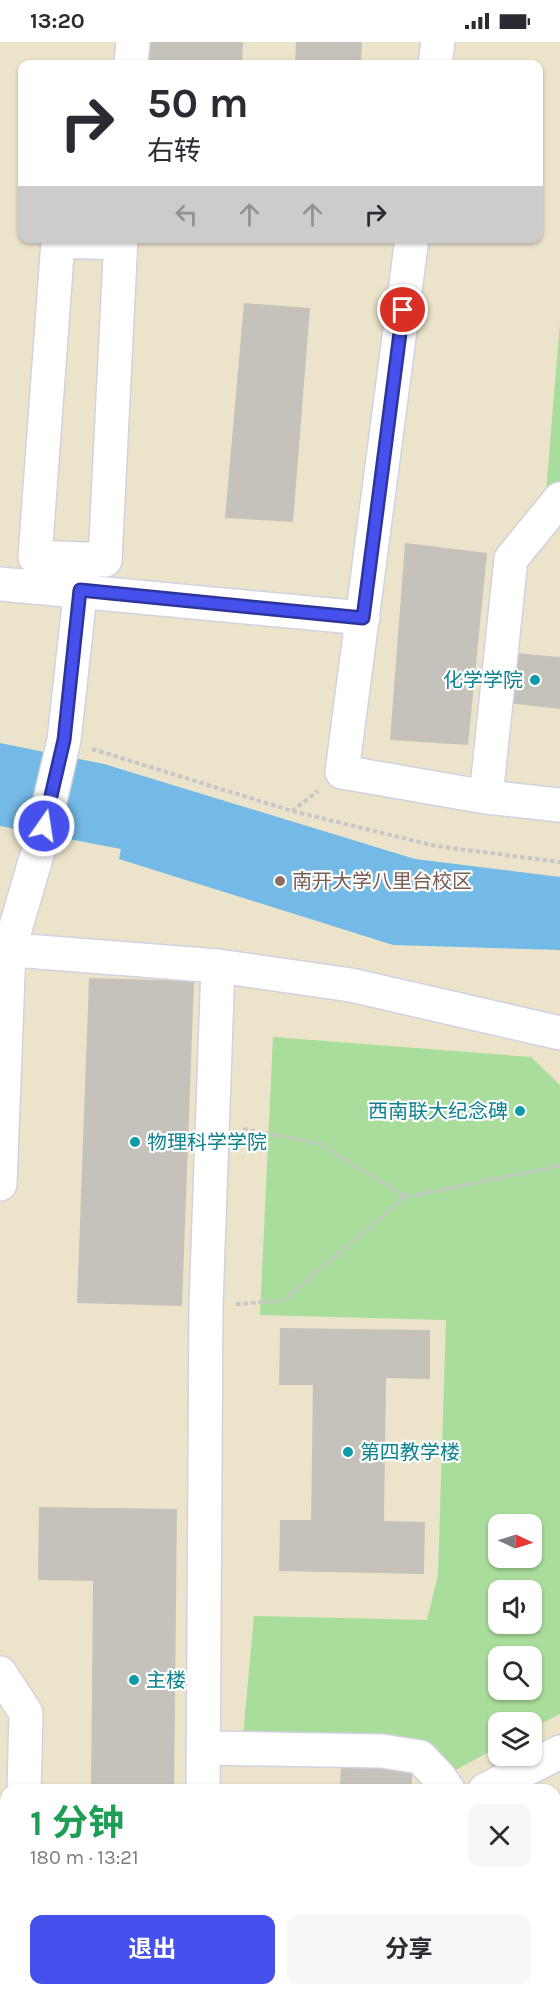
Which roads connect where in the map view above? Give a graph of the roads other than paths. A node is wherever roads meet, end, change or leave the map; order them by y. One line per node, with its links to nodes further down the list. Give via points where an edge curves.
1 (133, 42): 3 (street)
2 (438, 42): 4 (street)
3 (131, 60)
4 (436, 60)
5 (58, 243): 9 (street, via 34,556)
6 (121, 243): 9 (street, via 105,560)
7 (411, 243): 11 (street)
8 (560, 500): 12 (street, via 511,559)
9 (82, 575): 10 (street); 11 (street); 14 (street, via 64,740 39,848)
10 (0, 584)
11 (363, 618): 12 (street, via 342,772)
12 (486, 797): 13 (street)
13 (560, 805)
14 (4, 950): 15 (street); 17 (street)
15 (218, 966): 16 (street, via 351,985); 19 (street, via 206,1305)
16 (560, 1033)
17 (0, 1184)
18 (0, 1673): 21 (street, via 26,1713)
19 (204, 1748): 22 (street); 23 (street, via 382,1752 420,1757)
20 (560, 1752): 24 (street)
21 (24, 1784)
22 (203, 1784)
23 (443, 1784)
24 (497, 1784)

